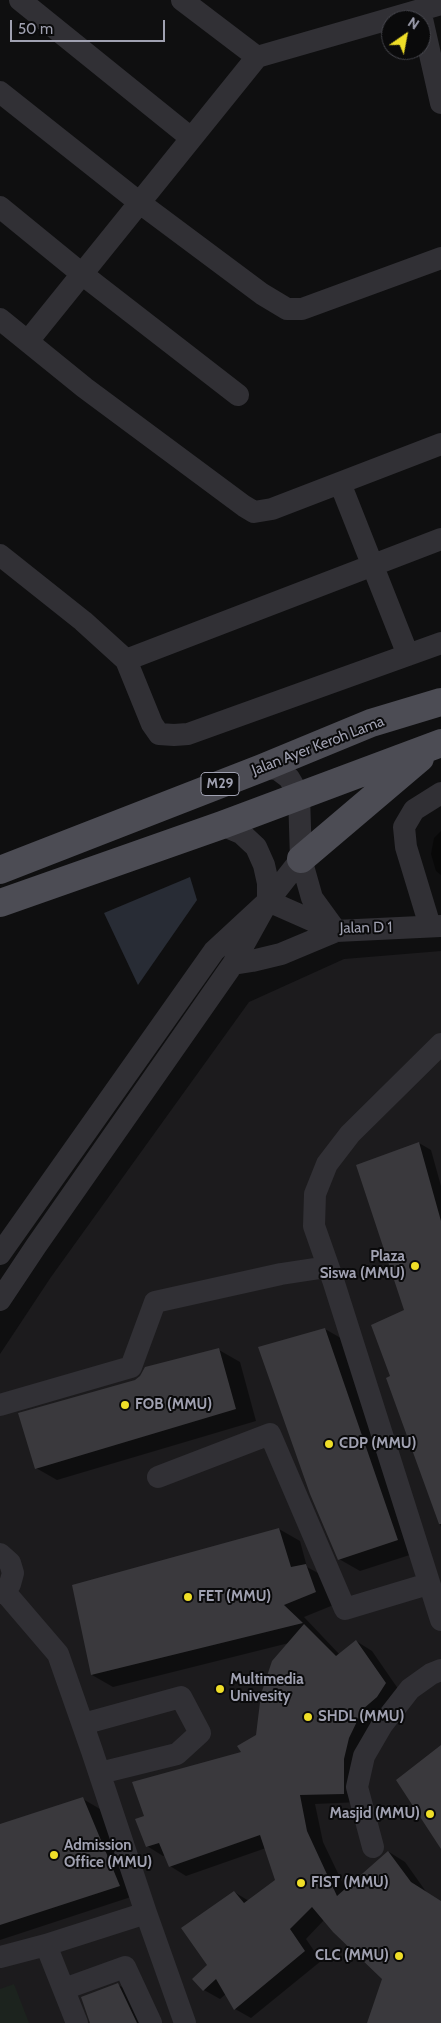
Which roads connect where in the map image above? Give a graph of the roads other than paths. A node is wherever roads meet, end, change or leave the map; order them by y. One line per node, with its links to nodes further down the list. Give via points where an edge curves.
1 (20, 0): 7 (street)
2 (187, 1): 4 (street)
3 (431, 7): 4 (street); 5 (street)
4 (257, 57): 7 (street)
5 (440, 90)
6 (0, 92): 8 (street)
7 (191, 138): 8 (street)
8 (140, 203): 10 (street, via 287,310 302,309); 11 (street)
9 (0, 207): 11 (street)
10 (441, 258)
11 (82, 274): 13 (street); 14 (street)
12 (0, 318): 13 (street)
13 (28, 342): 16 (street, via 254,512 272,509)
14 (238, 395)
15 (441, 444): 16 (street)
16 (340, 483): 19 (street)
17 (441, 539): 19 (street)
18 (0, 555): 22 (street)
19 (372, 565): 21 (street); 22 (street)
20 (441, 643): 21 (street)
21 (408, 655): 22 (street, via 188,734 174,735 159,734 152,724)
22 (126, 660)
23 (441, 702): 25 (main road, Jalan Ayer Keroh Lama / M29, via 371,723)
24 (438, 744): 27 (main road, M29); 29 (main road)
25 (262, 768): 27 (street, via 277,768 289,778); 30 (main road, Jalan Ayer Keroh Lama / M29)
26 (441, 793): 33 (street, via 414,810 404,827 406,847)
27 (299, 795): 28 (main road, M29); 29 (street)
28 (222, 825): 31 (street, via 241,833 256,847 264,865); 32 (main road, M29)
29 (301, 859): 31 (street); 34 (street, via 312,898)
30 (0, 870)
31 (268, 900): 34 (street, Jalan D 1); 35 (street); 37 (street, via 214,951)
32 (0, 904)
33 (435, 926): 34 (street, Jalan D 1)
34 (336, 930): 35 (street, via 280,954)
35 (233, 964): 39 (street)
36 (441, 1044): 38 (street, via 350,1134 328,1164 314,1194 314,1226)
37 (0, 1254)
38 (328, 1267): 40 (street, via 155,1302 131,1367); 43 (street, via 401,1489)
39 (0, 1300)
40 (0, 1405)
41 (158, 1477): 43 (street, via 270,1434 345,1609)
42 (0, 1554): 44 (street, via 10,1563 13,1573 10,1584)
43 (428, 1584): 45 (street)
44 (2, 1592): 47 (street, via 58,1654)
45 (441, 1620)
46 (441, 1670): 49 (street, via 410,1689 382,1725 364,1756 357,1787)
47 (83, 1724): 48 (street); 48 (street, via 181,1696 200,1733 177,1754)
48 (100, 1773): 50 (street)
49 (373, 1847)
50 (146, 1913): 51 (street); 56 (street)
51 (46, 1945): 52 (street); 53 (street)
52 (0, 1957)
53 (64, 1989): 54 (street); 55 (street, via 125,1967)
54 (77, 2023)
55 (151, 2023)
56 (185, 2023)

